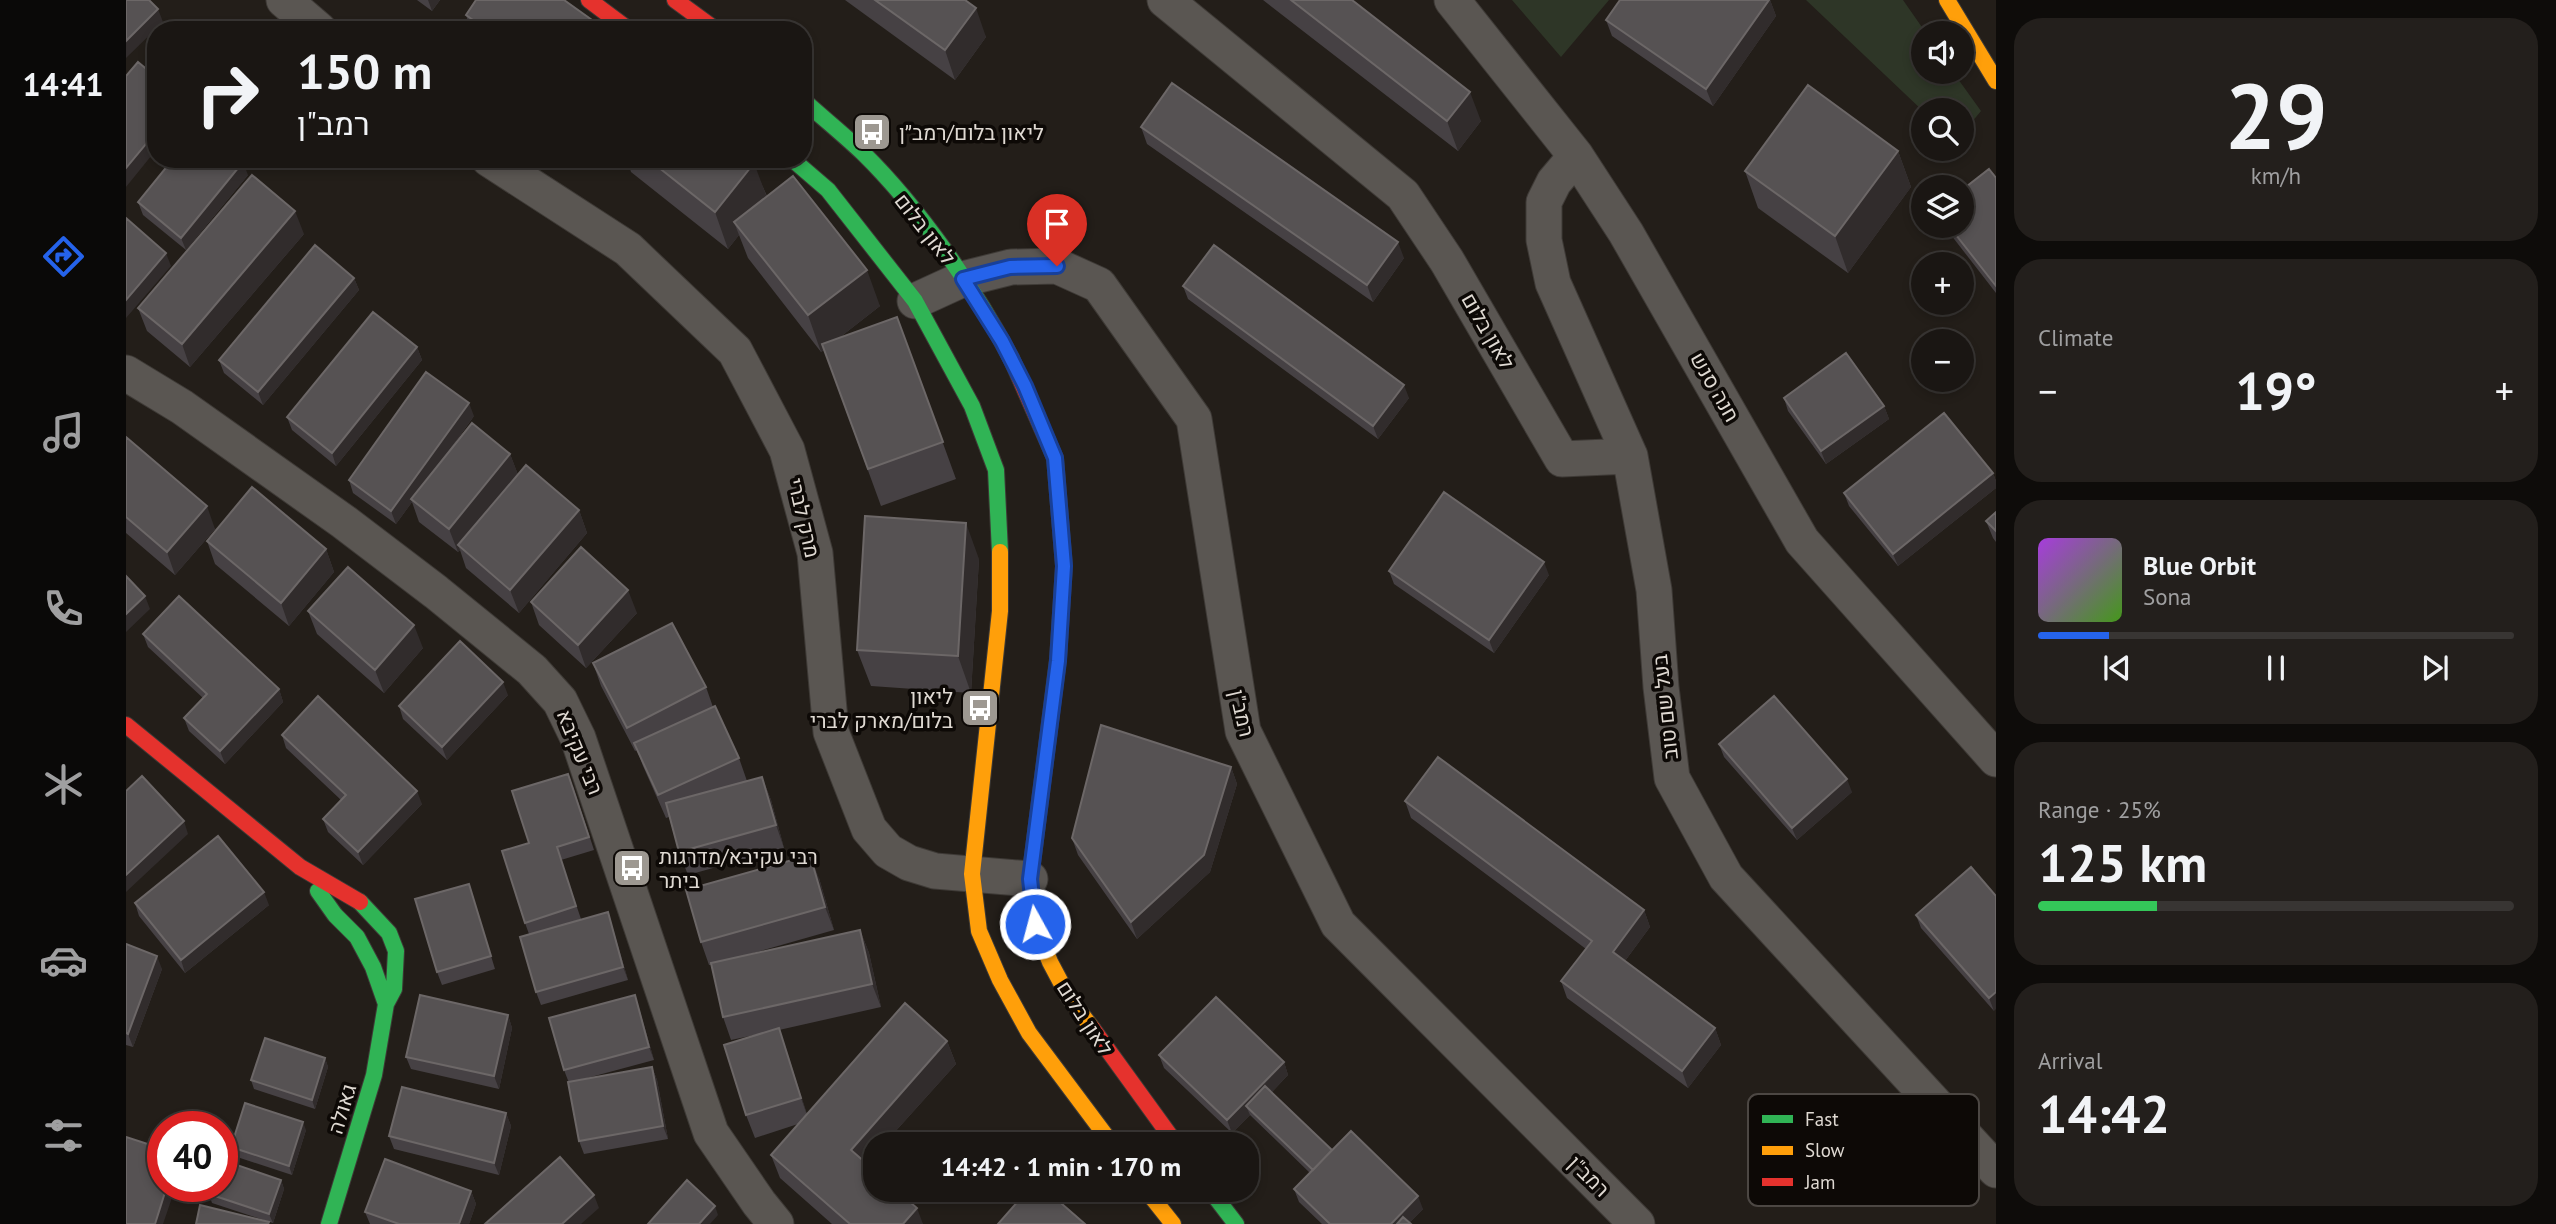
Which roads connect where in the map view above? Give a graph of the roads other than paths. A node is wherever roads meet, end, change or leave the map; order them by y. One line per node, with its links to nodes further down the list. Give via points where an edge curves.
1 (284, 0): 8 (street)
2 (589, 0): 9 (street)
3 (675, 0): 10 (street)
4 (1165, 0): 22 (street, לאון בלום, via 1403,195 1447,261 1562,459)
5 (1452, 0): 16 (street, חנה סנש)
6 (1947, 0): 11 (street)
7 (1958, 0): 12 (street)
8 (308, 21)
9 (616, 21)
10 (704, 21)
11 (1959, 21)
12 (1964, 21)
13 (1974, 47): 14 (street)
14 (1996, 81)
15 (812, 108): 19 (street, לאון בלום, via 864,154 920,219)
16 (1576, 156): 22 (street, בעל שם טוב, via 1544,202 1544,240 1553,283); 24 (street, חנה סנש, via 1626,233 1802,541)
17 (503, 168): 26 (street, מרק לברי, via 628,249 735,351 788,450 815,553 831,732 869,829 888,851 909,863)
18 (802, 168): 20 (street, via 828,190)
19 (963, 279): 20 (street, רמב"ן); 27 (street, לאון בלום, via 1002,341 1055,458 1064,566 1058,661); 40 (street, רמב"ן, via 1010,267 1057,266 1100,285 1194,419 1243,731 1338,923)
20 (915, 301): 26 (street, via 972,406 996,470 1000,611)
21 (126, 373): 37 (street, רבי עקיבא, via 344,522 532,670 560,701 579,738 711,1133)
22 (1630, 456): 29 (street, בעל שם טוב, via 1654,590 1672,778 1726,877)
23 (126, 725): 25 (street, גאולה)
24 (1996, 759)
25 (300, 867): 28 (street, גאולה, via 357,937); 28 (street, גאולה, via 359,901 390,933 396,969 394,989)
26 (972, 874): 27 (street, מרק לברי); 30 (street, via 979,931 1000,980 1029,1033)
27 (1030, 879): 31 (street, לאון בלום, via 1035,924 1068,996)
28 (386, 1004): 36 (street, גאולה, via 374,1075)
29 (1926, 1094)
30 (1103, 1132)
31 (1167, 1132)
32 (1979, 1152): 33 (street, בעל שם טוב)
33 (1996, 1170)
34 (1156, 1202): 38 (street)
35 (1219, 1202): 39 (street)
36 (329, 1224)
37 (776, 1224)
38 (1173, 1224)
39 (1236, 1224)
40 (1637, 1224)

